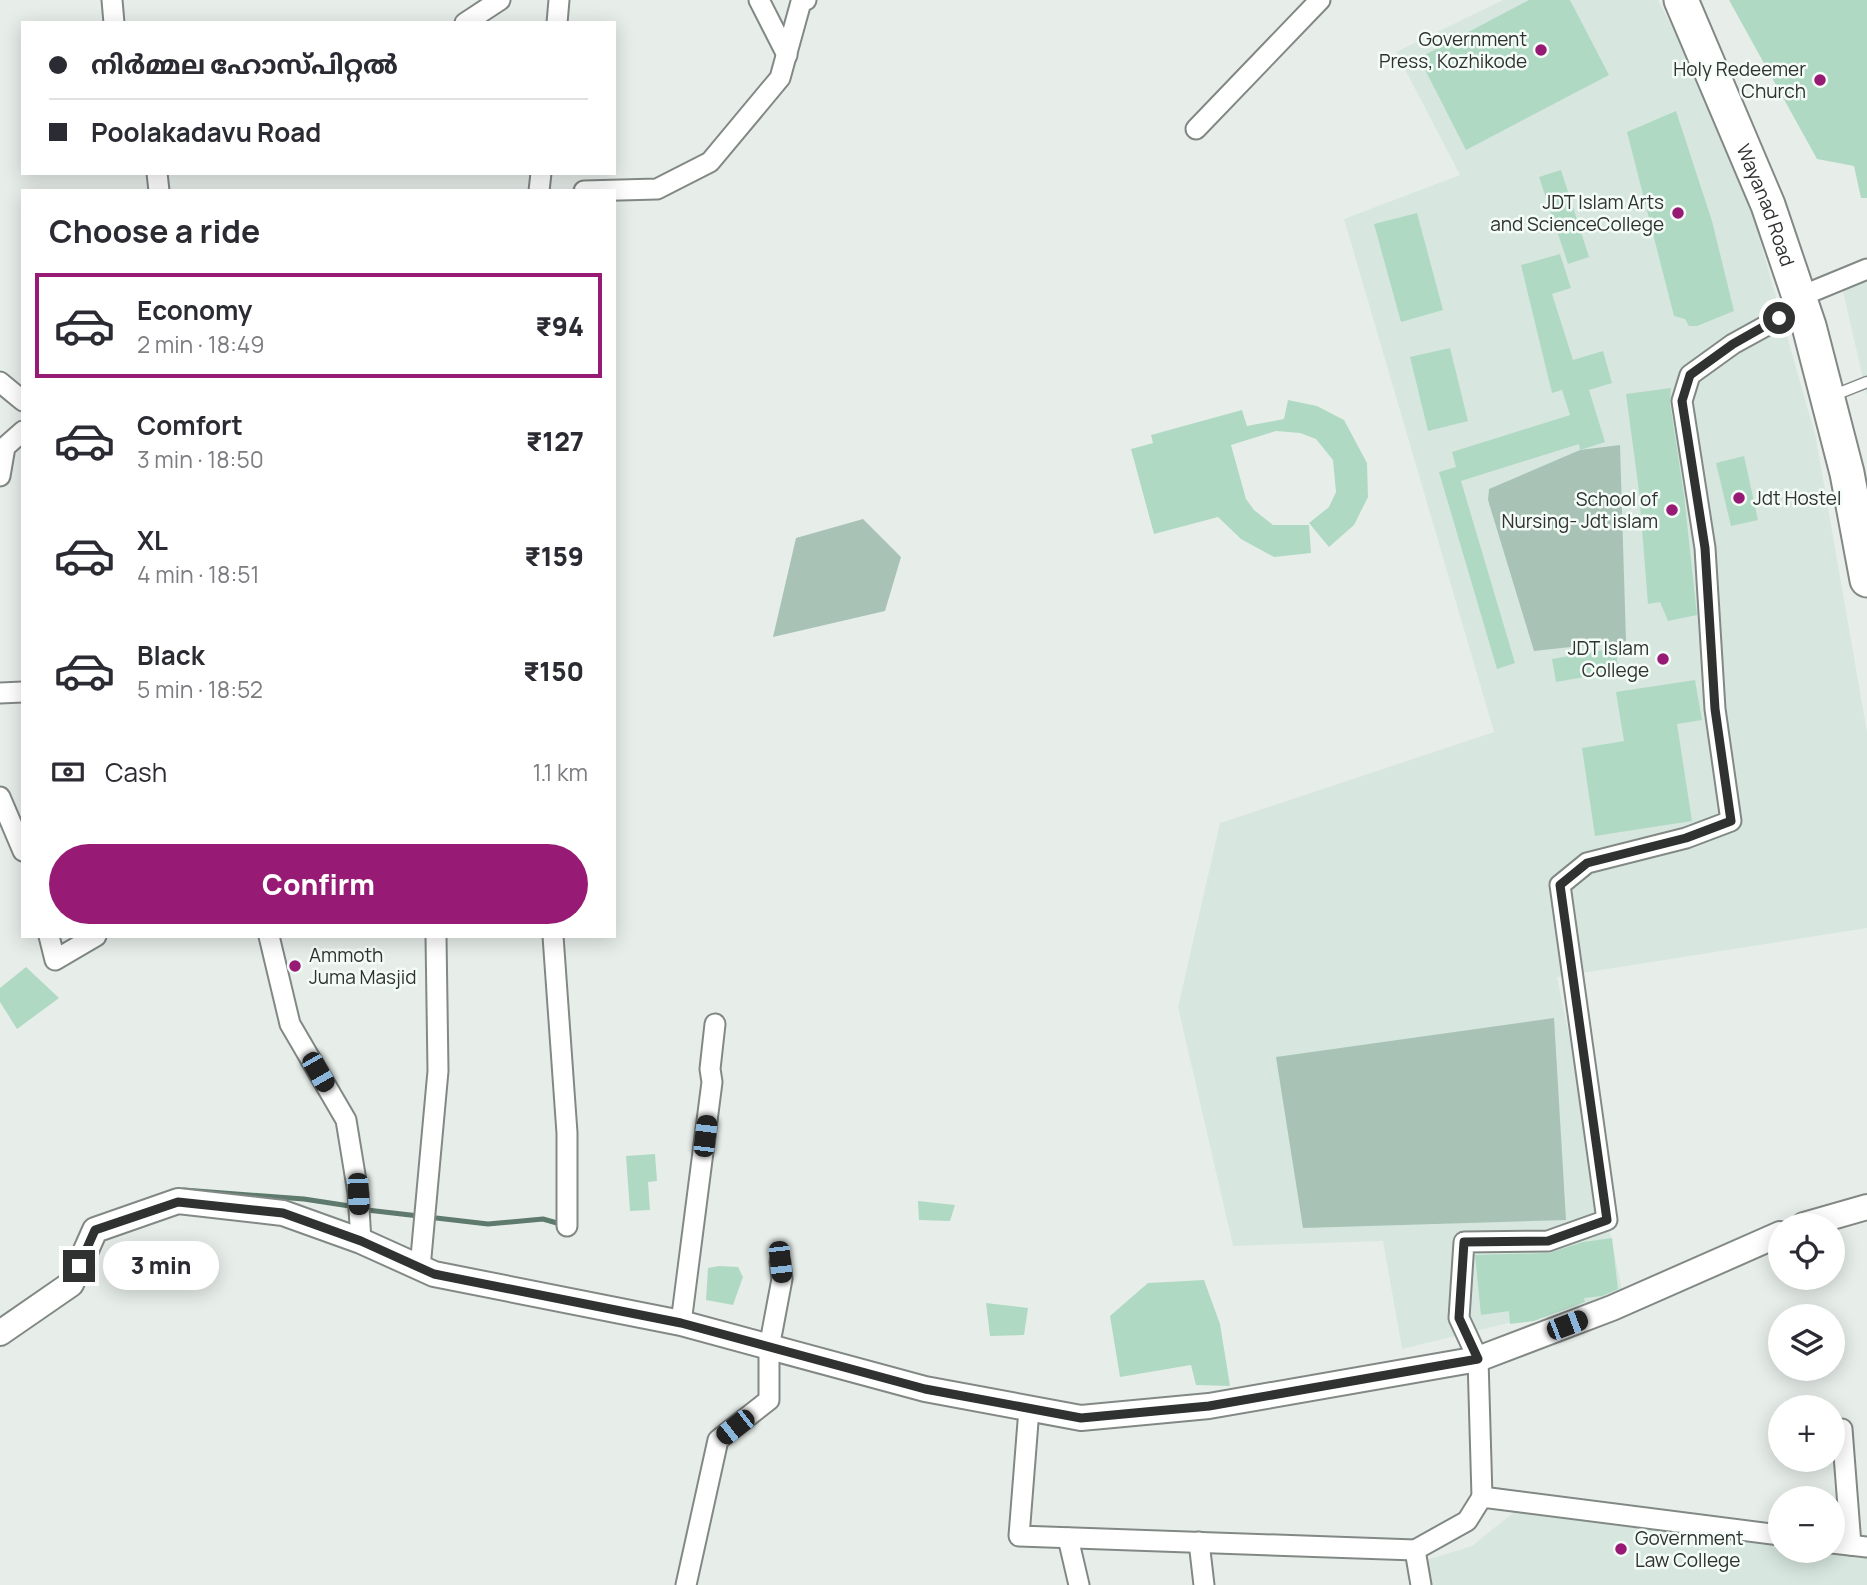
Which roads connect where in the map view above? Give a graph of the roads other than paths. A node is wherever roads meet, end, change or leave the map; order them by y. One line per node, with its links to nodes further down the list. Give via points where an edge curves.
1 (112, 0): 8 (street)
2 (500, 0): 9 (street)
3 (559, 0): 10 (street)
4 (760, 0): 11 (street)
5 (806, 0): 11 (street, via 801,2)
6 (1320, 0): 12 (street)
7 (1681, 0): 15 (highway, Wayanad Road, via 1768,205)
8 (114, 21)
9 (468, 21)
10 (557, 21)
11 (787, 55): 13 (street, via 780,78 710,162 657,189)
12 (1196, 130)
13 (616, 190)
14 (1867, 269): 15 (street)
15 (1801, 301): 18 (highway, Wayanad Road); 43 (street, via 1690,375 1682,401 1705,548 1715,709 1731,821 1686,838 1587,863 1560,885 1607,1220 1548,1241 1464,1242 1459,1318)
16 (0, 382): 19 (street)
17 (1867, 382): 18 (lane)
18 (1829, 398): 22 (highway, Wayanad Road)
19 (21, 399)
20 (21, 433): 21 (street, via 5,447)
21 (0, 476)
22 (1867, 580)
23 (21, 692): 24 (street)
24 (0, 693)
25 (0, 797): 26 (street)
26 (21, 846)
27 (50, 938): 28 (street, via 55,960)
28 (93, 938)
29 (269, 938): 37 (street, via 290,1024 346,1120)
30 (436, 938): 39 (street, via 438,1071)
31 (554, 938): 35 (street, via 567,1133)
32 (715, 1024): 40 (street, via 712,1082)
33 (1867, 1208): 34 (street)
34 (1845, 1214)
35 (567, 1226)
36 (1768, 1239): 43 (street, via 1612,1308)
37 (361, 1241): 39 (street); 41 (street, via 283,1213 178,1202 95,1230 71,1284)
38 (780, 1262): 42 (street, via 782,1279)
39 (421, 1268): 40 (street)
40 (681, 1323): 42 (street)
41 (0, 1333)
42 (769, 1348): 44 (street, via 925,1389); 52 (street, via 769,1400 718,1440)
43 (1478, 1359): 44 (street, via 1209,1406 1081,1418); 46 (street)
44 (1029, 1409): 48 (street, via 1019,1536)
45 (1845, 1472): 50 (street)
46 (1482, 1497): 47 (street); 51 (street, via 1467,1521)
47 (1768, 1533)
48 (1068, 1538): 49 (street); 53 (street)
49 (1199, 1542): 51 (street); 54 (street)
50 (1850, 1545)
51 (1415, 1550): 55 (street)
52 (686, 1585)
53 (1079, 1585)
54 (1204, 1585)
55 (1420, 1585)

